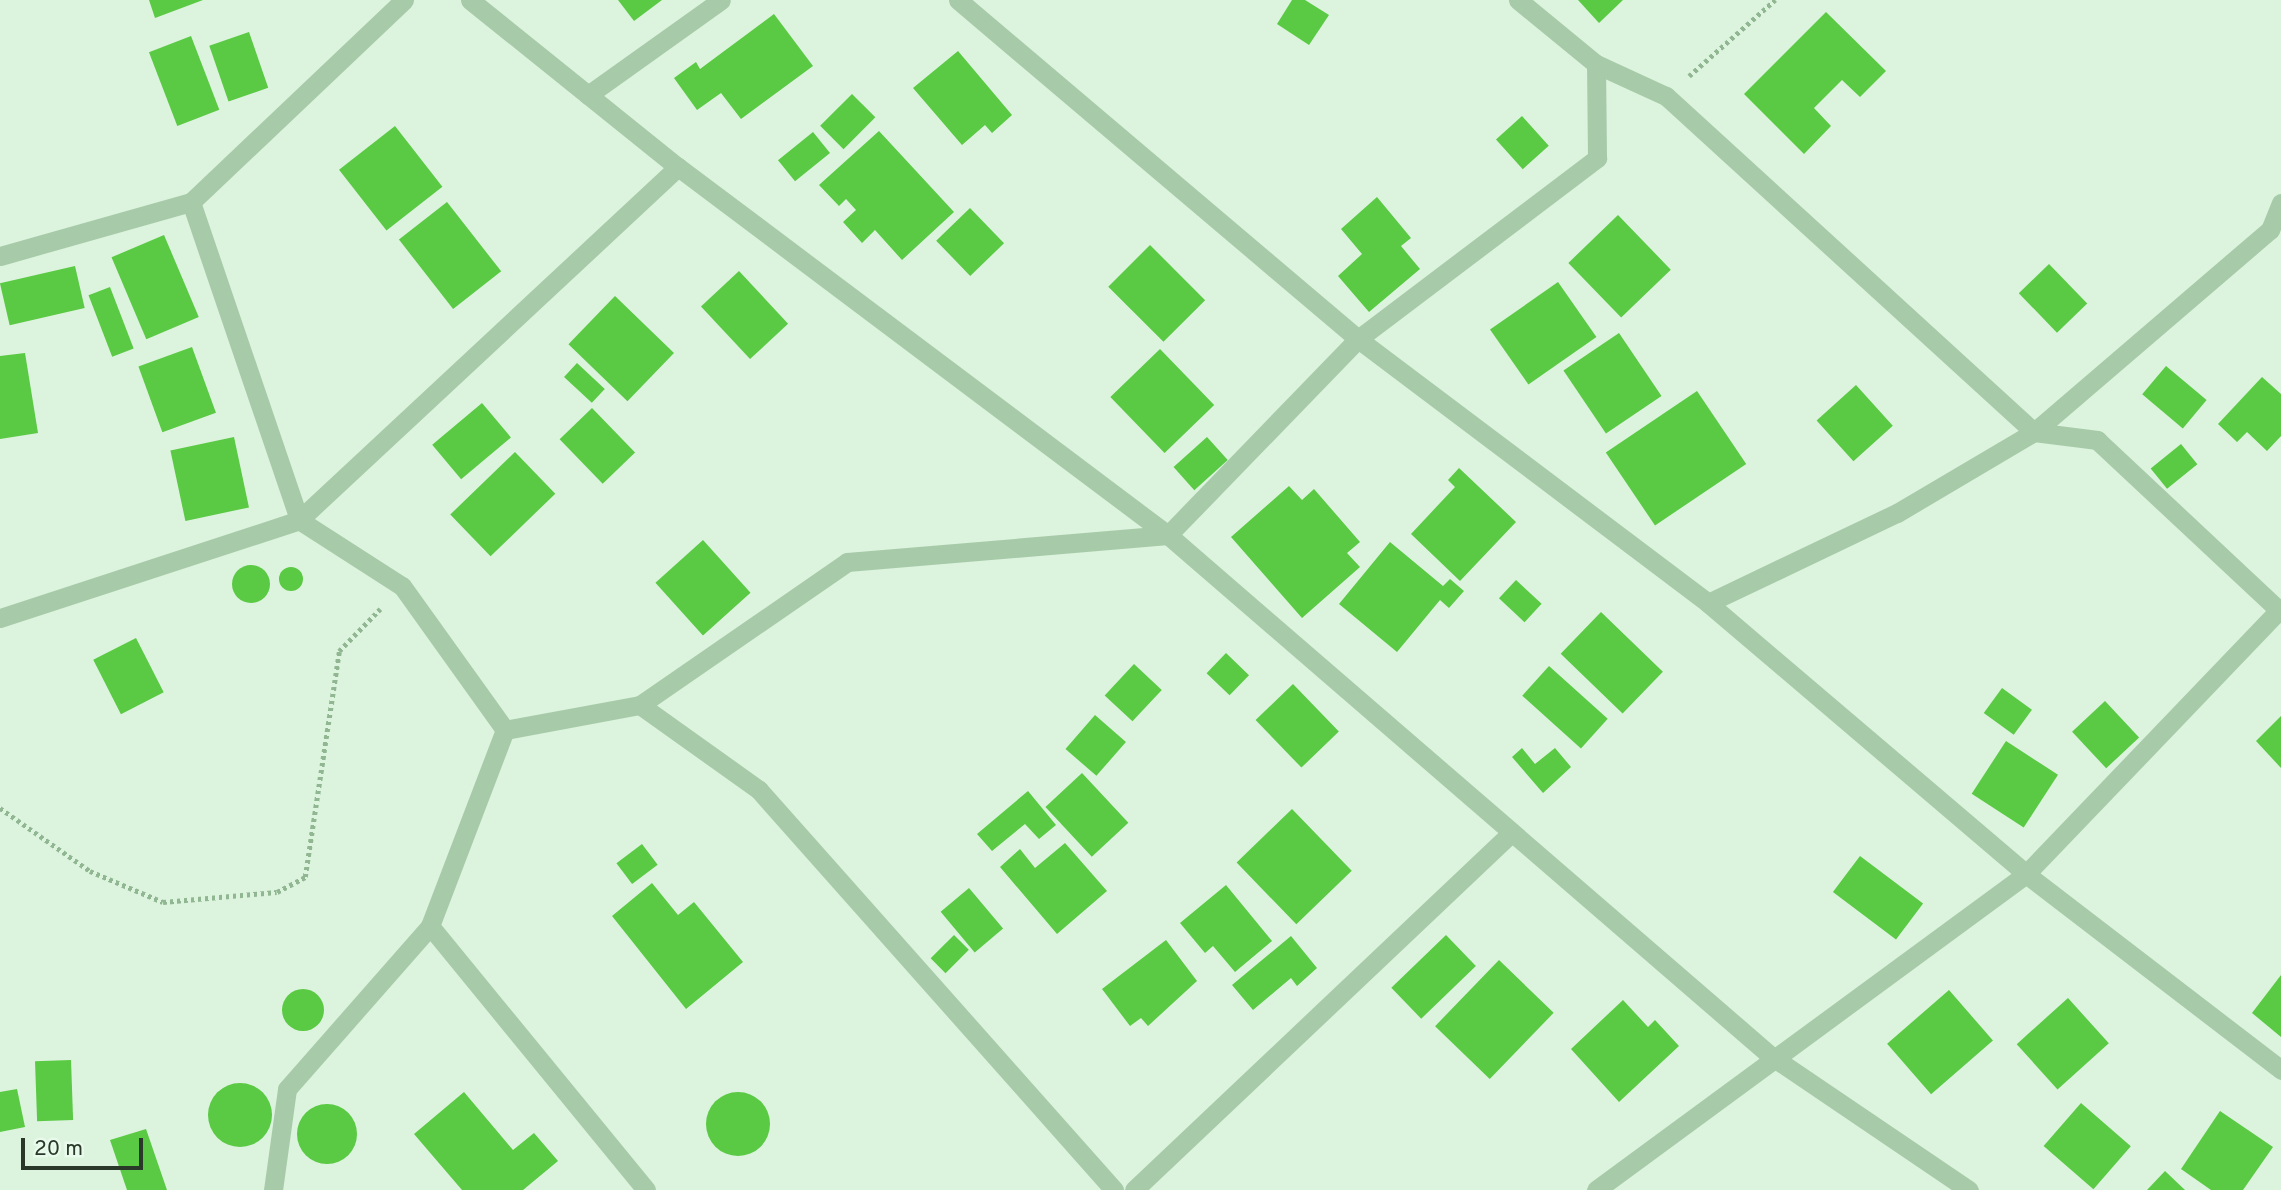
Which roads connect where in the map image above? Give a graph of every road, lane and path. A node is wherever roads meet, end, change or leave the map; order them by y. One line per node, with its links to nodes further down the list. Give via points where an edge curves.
1 (404, 0): 9 (street)
2 (470, 0): 7 (street)
3 (721, 0): 7 (street)
4 (958, 0): 12 (street)
5 (1518, 0): 6 (street)
6 (1596, 64): 12 (street, via 1597,158); 13 (street, via 1666,96)
7 (588, 95): 8 (street)
8 (678, 167): 14 (street); 15 (street)
9 (191, 202): 11 (street); 14 (street)
10 (2281, 203): 13 (street, via 2270,230)
11 (0, 256)
12 (1358, 339): 15 (street); 17 (street)
13 (2034, 432): 17 (street, via 1897,513); 18 (street, via 2097,440)
14 (299, 520): 16 (street); 19 (street)
15 (1168, 535): 20 (street, via 847,562); 23 (street)
16 (402, 586): 21 (street); 22 (path, via 339,651 305,877 277,892 163,902 90,871)
17 (1708, 603): 24 (street)
18 (2280, 611): 24 (street)
19 (0, 618)
20 (640, 705): 21 (street); 30 (street, via 759,790)
21 (505, 730): 25 (street)
22 (0, 808)
23 (1510, 834): 26 (street); 31 (street)
24 (2026, 874): 26 (street); 27 (street)
25 (430, 926): 28 (street, via 287,1089); 29 (street)
26 (1771, 1056): 32 (street); 33 (street)
27 (2281, 1070)
28 (273, 1190)
29 (646, 1190)
30 (1114, 1190)
31 (1134, 1190)
32 (1596, 1190)
33 (1969, 1190)

